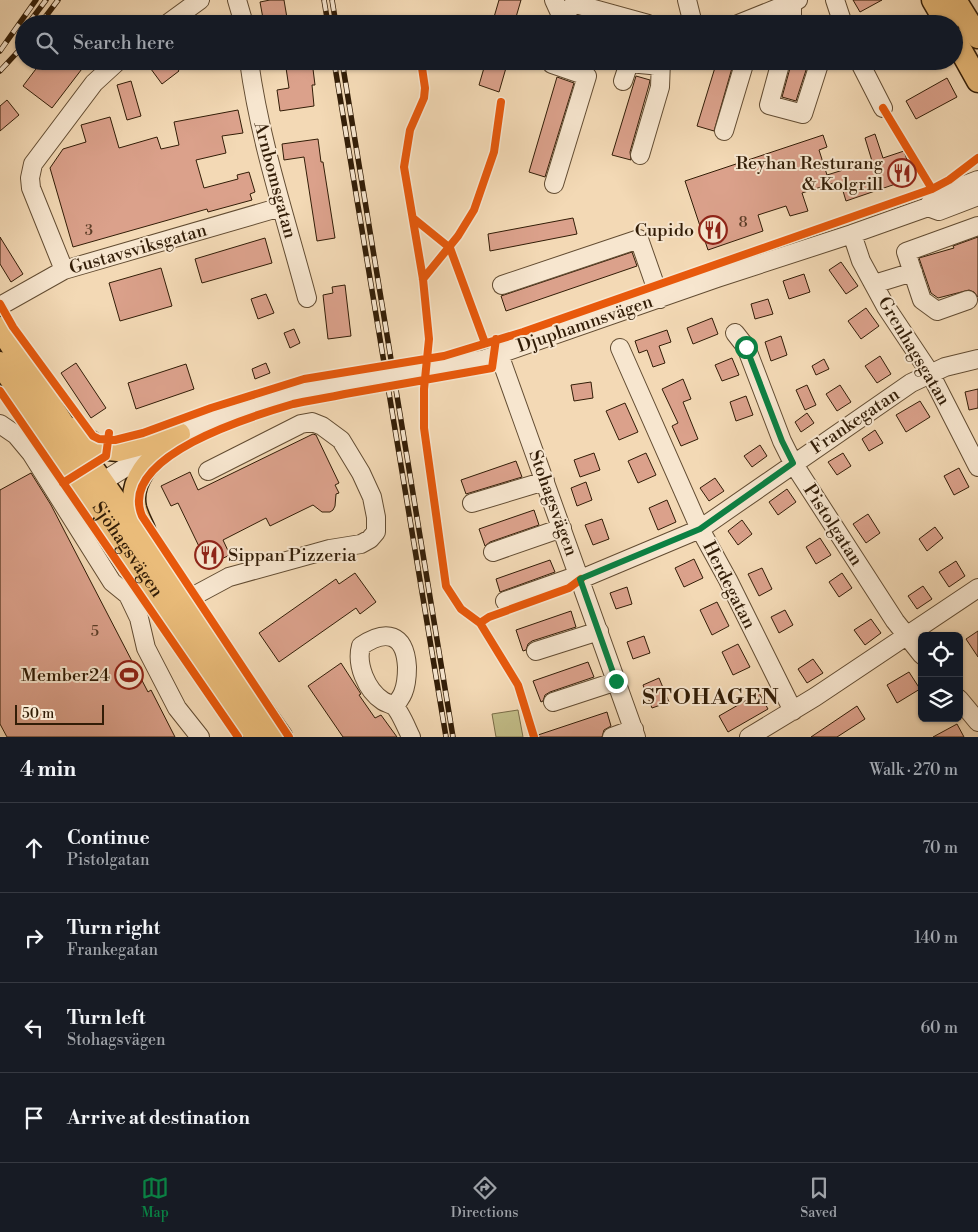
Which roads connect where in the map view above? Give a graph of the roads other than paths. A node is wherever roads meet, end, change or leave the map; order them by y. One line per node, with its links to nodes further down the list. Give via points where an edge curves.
1 (200, 0): 9 (street)
2 (237, 0): 10 (street)
3 (687, 0): 12 (street)
4 (933, 0): 16 (main road)
5 (955, 0): 17 (main road)
6 (795, 2): 13 (street); 14 (street)
7 (836, 3): 15 (street)
8 (561, 13): 11 (street, via 576,4)
9 (179, 15)
10 (241, 15)
11 (616, 15)
12 (691, 15)
13 (761, 15)
14 (793, 15)
15 (840, 15)
16 (942, 15)
17 (978, 37)
18 (963, 54): 28 (main road)
19 (108, 70): 41 (street, via 94,83 33,164 31,188)
20 (251, 70): 37 (street, Arnbomsgatan, via 261,129)
21 (570, 70): 34 (street, via 587,76)
22 (627, 70): 29 (street)
23 (661, 70): 32 (street, via 660,87)
24 (742, 70): 31 (street)
25 (778, 70): 26 (street, via 769,104 803,114)
26 (817, 70)
27 (864, 70): 30 (street)
28 (977, 79)
29 (623, 81)
30 (883, 108)
31 (724, 131)
32 (640, 155)
33 (978, 180): 36 (street, Djuphamnsvägen)
34 (554, 184)
35 (978, 196): 36 (street, Djuphamnsvägen)
36 (938, 203): 39 (street, Djuphamnsvägen); 40 (street)
37 (281, 207): 41 (street, Gustavsviksgatan); 45 (street, Arnbomsgatan)
38 (978, 226): 40 (street)
39 (852, 234): 43 (street, Grenhagsgatan, via 861,261); 46 (street, Djuphamnsvägen)
40 (953, 234): 42 (street, via 906,252)
41 (64, 270): 48 (street, Gustavsviksgatan)
42 (913, 272): 43 (street); 47 (street, via 922,300 937,311)
43 (874, 284): 55 (street, Grenhagsgatan)
44 (502, 286): 46 (street, via 639,239)
45 (307, 298)
46 (660, 299): 52 (street, Djuphamnsvägen)
47 (968, 300)
48 (0, 306)
49 (0, 328): 56 (main road, Sjöhagsvägen)
50 (735, 333): 59 (street, Pistolgatan, via 746,347)
51 (620, 348): 66 (street, Herdegatan)
52 (499, 354): 58 (street, Djuphamnsvägen, bridge, via 449,366 298,391); 62 (street, Stohagsvägen)
53 (978, 359): 55 (street, Frankegatan)
54 (0, 363): 63 (main road, via 17,387 33,399)
55 (930, 373): 59 (street, Frankegatan, via 910,383); 60 (street, Grenhagsgatan)
56 (62, 419): 58 (main road, via 98,448 118,450); 63 (main road, Sjöhagsvägen)
57 (0, 424): 85 (street, via 16,435 31,453 112,582 128,595 139,618 146,648 177,708)
58 (179, 434): 63 (street, Djuphamnsvägen); 68 (main road, via 149,462 136,484 135,507)
59 (793, 463): 66 (street, Frankegatan); 74 (street, Pistolgatan)
60 (978, 467)
61 (208, 471): 72 (street, via 301,424 312,422 341,440 361,473 372,497 376,532 370,540 360,544 229,577)
62 (545, 481): 64 (street); 65 (street, Stohagsvägen)
63 (94, 486): 68 (main road, Sjöhagsvägen); 72 (main road, Sjöhagsvägen)
64 (472, 503)
65 (562, 528): 67 (street); 69 (street, Stohagsvägen)
66 (700, 529): 69 (street, Frankegatan); 82 (street, Herdegatan)
67 (492, 552)
68 (156, 557): 72 (main road, Sjöhagsvägen)
69 (580, 577): 71 (street, Frankegatan); 73 (street, Stohagsvägen)
70 (978, 588): 74 (street)
71 (506, 601)
72 (177, 605): 78 (main road, Sjöhagsvägen); 86 (main road, Sjöhagsvägen)
73 (599, 631): 76 (street); 77 (street, Stohagsvägen)
74 (906, 636): 75 (street, Pistolgatan); 82 (street)
75 (918, 650)
76 (536, 651)
77 (616, 681): 79 (street); 84 (street, Stohagsvägen)
78 (243, 683): 87 (main road, via 258,722); 88 (main road, Sjöhagsvägen)
79 (553, 702)
80 (963, 704): 83 (street)
81 (395, 707): 89 (street)
82 (793, 711): 91 (street)
83 (978, 722)
84 (635, 733): 90 (street)
85 (200, 737)
86 (257, 737)
87 (268, 737)
88 (281, 737)
89 (411, 737)
90 (612, 737)
91 (749, 737)

